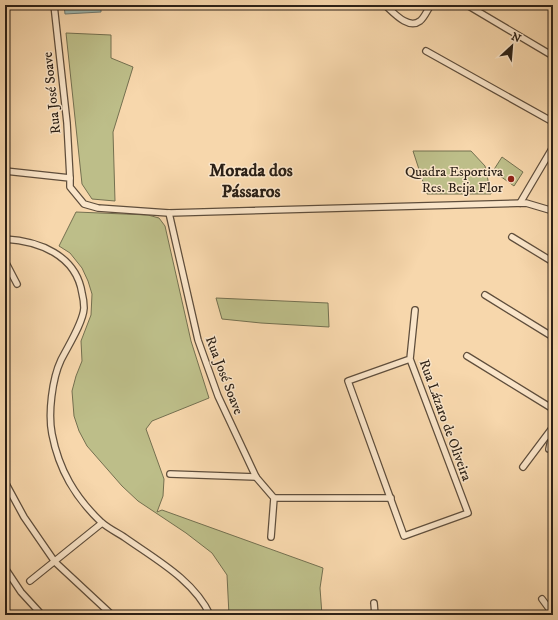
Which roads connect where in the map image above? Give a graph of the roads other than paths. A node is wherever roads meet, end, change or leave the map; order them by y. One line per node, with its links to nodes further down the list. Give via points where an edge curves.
1 (54, 5): 10 (street, Rua José Soave)
2 (385, 5): 3 (street, via 408,23 419,22)
3 (431, 5)
4 (467, 5): 6 (street)
5 (426, 51): 7 (street)
6 (553, 56)
7 (553, 122)
8 (553, 147): 11 (street)
9 (5, 171): 10 (street)
10 (70, 178): 13 (street, Rua José Soave, via 70,187 84,204 98,208)
11 (520, 203): 12 (street, Rua José Soave); 13 (street, Rua José Soave)
12 (553, 211)
13 (169, 213): 30 (street, Rua José Soave, via 198,340 218,396)
14 (512, 237): 17 (street)
15 (5, 239): 34 (street, via 33,242 56,253 70,265 80,284 84,308 79,325 60,362 51,396 52,433 61,465 75,494)
16 (5, 261): 18 (street)
17 (553, 262)
18 (17, 284)
19 (485, 295): 21 (street)
20 (414, 310): 23 (street, Rua Lázaro de Oliveira)
21 (553, 337)
22 (467, 356): 24 (street)
23 (410, 359): 33 (street, via 348,381); 33 (street, Rua Lázaro de Oliveira, via 468,513 404,536)
24 (553, 410)
25 (553, 427): 28 (street)
26 (553, 430): 27 (street)
27 (549, 449)
28 (524, 467)
29 (170, 474): 30 (street)
30 (256, 477): 32 (street, Rua José Soave)
31 (5, 482): 36 (street, via 24,517)
32 (274, 498): 33 (street); 35 (street)
33 (391, 498)
34 (102, 523): 36 (street); 44 (street, via 180,578 205,604)
35 (271, 537)
36 (55, 562): 38 (street); 43 (street)
37 (5, 568): 42 (street, via 21,592)
38 (30, 581)
39 (542, 599): 41 (street)
40 (374, 603): 45 (street)
41 (553, 614)
42 (42, 615)
43 (112, 615)
44 (210, 615)
45 (374, 615)

